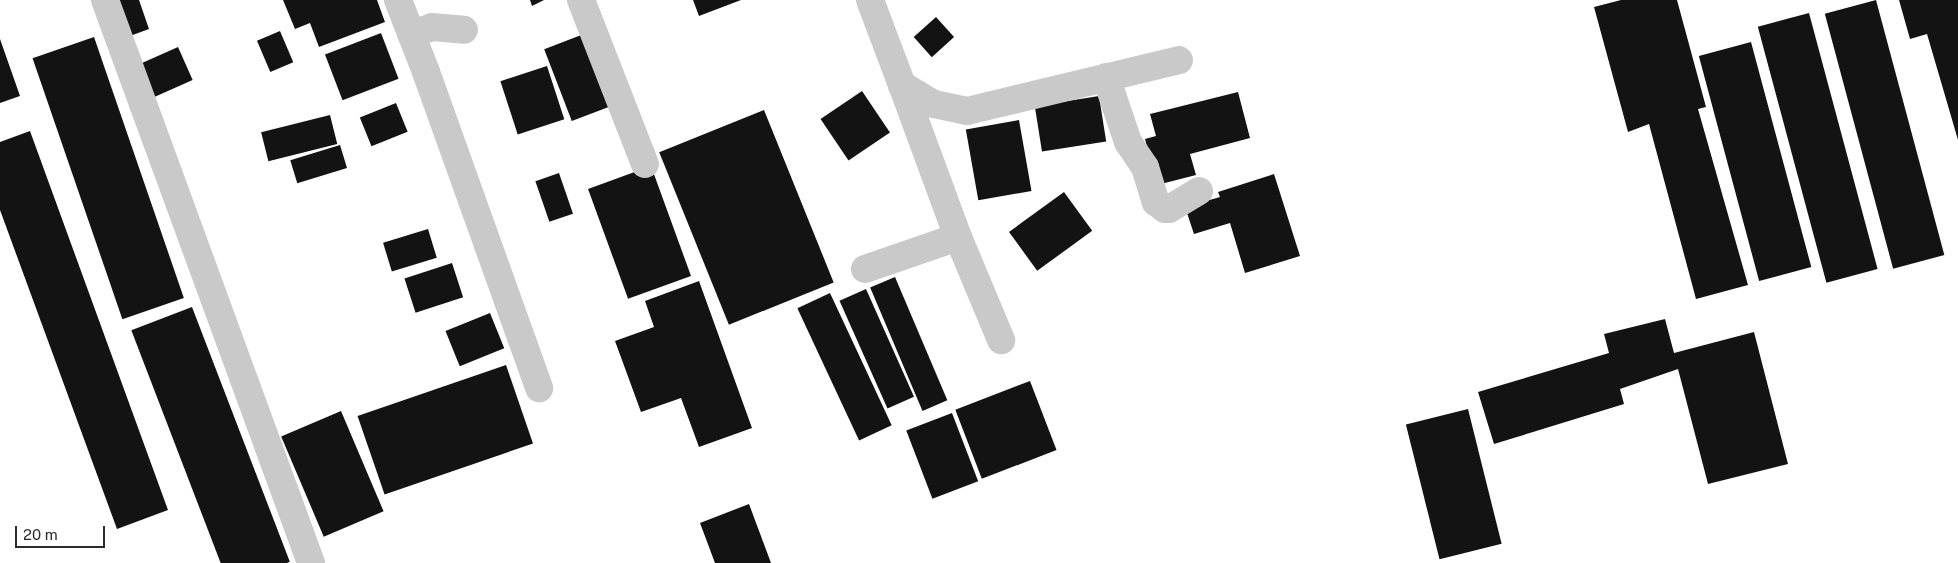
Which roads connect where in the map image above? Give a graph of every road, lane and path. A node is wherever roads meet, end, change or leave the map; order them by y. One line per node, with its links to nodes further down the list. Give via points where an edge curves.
1 (105, 0): 16 (street)
2 (398, 0): 6 (street)
3 (581, 0): 10 (street)
4 (870, 0): 9 (street)
5 (464, 30): 6 (street, via 432,27)
6 (411, 34): 15 (street)
7 (1179, 60): 8 (street)
8 (1106, 78): 9 (street, via 967,111 934,104); 11 (street, via 1128,142 1145,167 1156,202 1170,209)
9 (902, 85): 12 (street)
10 (645, 164)
11 (1198, 191)
12 (958, 237): 13 (street); 14 (street)
13 (866, 269)
14 (1001, 340)
15 (539, 388)
16 (311, 563)

